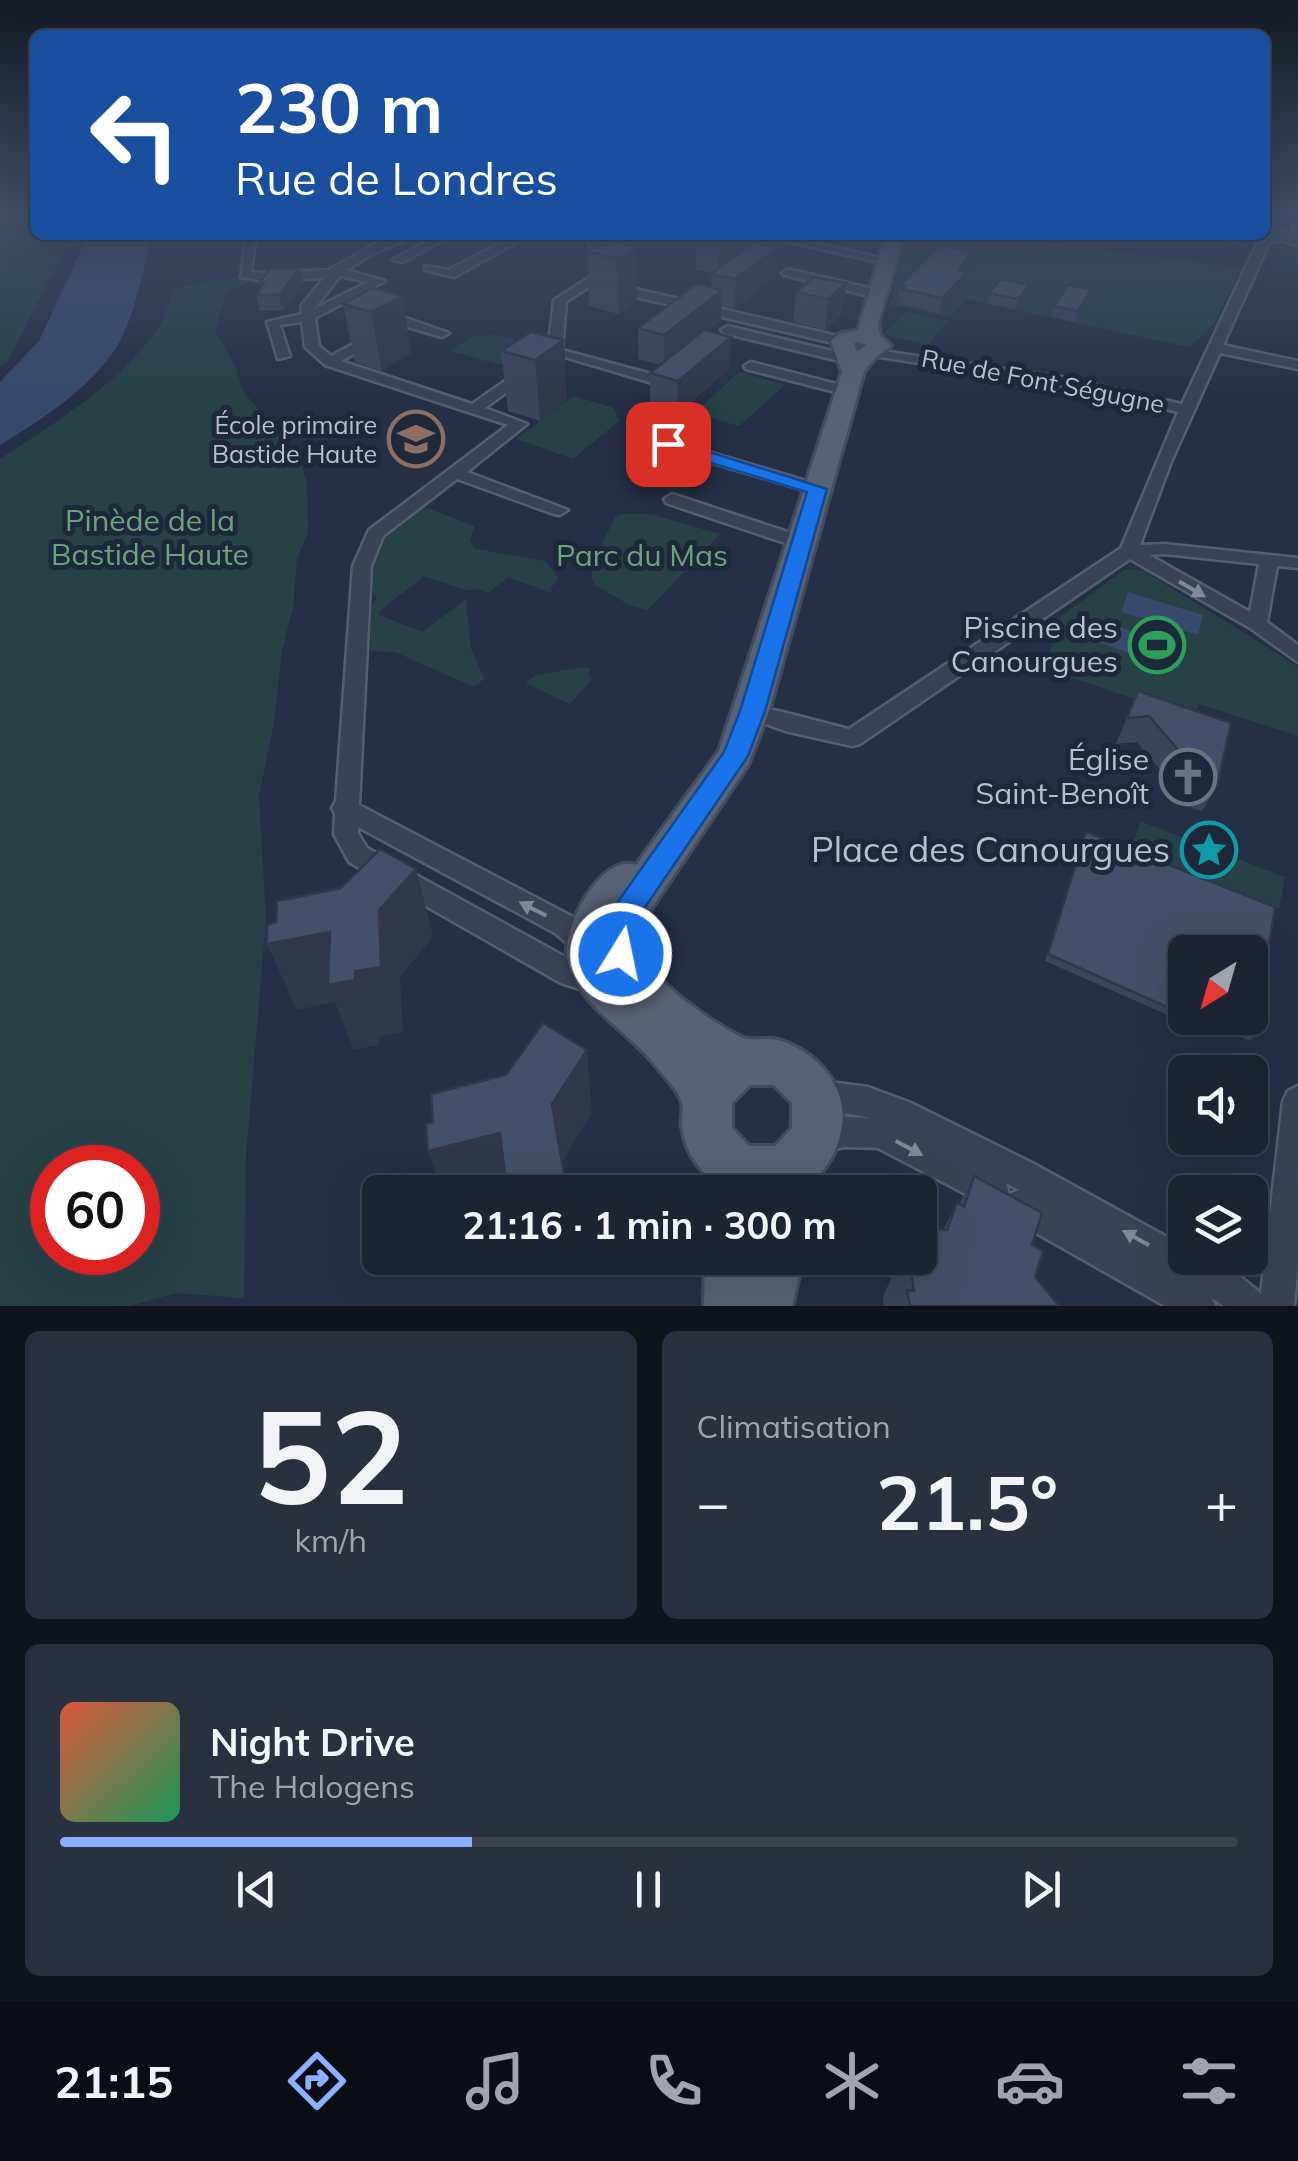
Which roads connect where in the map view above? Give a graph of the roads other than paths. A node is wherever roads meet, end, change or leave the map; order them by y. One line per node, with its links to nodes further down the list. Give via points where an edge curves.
1 (250, 275): 2 (street)
2 (291, 275)
3 (330, 275): 11 (street, via 307,306)
4 (347, 275): 11 (street, via 379,281)
5 (600, 275): 9 (street)
6 (796, 275): 10 (street)
7 (882, 275): 10 (main road)
8 (1260, 275): 14 (street)
9 (589, 282): 15 (street); 16 (street, via 560,300)
10 (877, 294): 15 (main road)
11 (308, 317): 17 (street, via 272,322); 18 (street, via 312,347)
12 (728, 330): 15 (street)
13 (442, 333): 18 (street, via 402,322)
14 (1217, 348): 19 (street); 23 (street)
15 (863, 351): 20 (street); 23 (street, Rue de Font Ségugne, via 1117,391); 26 (main road)
16 (555, 352): 21 (street); 22 (street)
17 (283, 356)
18 (330, 362): 22 (street)
19 (1298, 364)
20 (751, 366)
21 (660, 381)
22 (474, 409): 25 (street, via 519,424)
23 (1189, 410): 30 (street)
24 (668, 444): 26 (street)
25 (455, 473): 28 (street); 36 (street, via 375,534 362,566)
26 (817, 489): 29 (main road)
27 (672, 500): 29 (street)
28 (560, 510)
29 (800, 542): 35 (main road)
30 (1129, 551): 31 (street); 33 (street, one-way to 33); 35 (street, via 852,738)
31 (1269, 560): 32 (street); 33 (street)
32 (1298, 563)
33 (1257, 624): 34 (street)
34 (1298, 655)
35 (748, 718): 37 (main road, via 657,832); 38 (main road, via 735,756 627,910 619,930)
36 (344, 808): 37 (street, one-way to 36, via 564,925); 38 (street, via 346,834 358,854 571,974)
37 (586, 944): 38 (main road, via 590,964)
38 (620, 984): 39 (main road, via 697,1040); 40 (main road)
39 (742, 1063): 40 (main road, via 726,1070); 42 (main road, via 774,1063 802,1080)
40 (707, 1099): 43 (main road, via 708,1129)
41 (1298, 1102): 51 (street)
42 (805, 1147): 44 (main road, via 786,1171); 49 (street, one-way to 49, via 844,1132 880,1133); 50 (street, one-way to 42, via 1040,1185 868,1102)
43 (729, 1175)
44 (732, 1175)
45 (732, 1275): 47 (main road)
46 (772, 1275): 48 (main road)
47 (732, 1306)
48 (764, 1306)
49 (1198, 1306)
50 (1249, 1306)
51 (1276, 1306)

